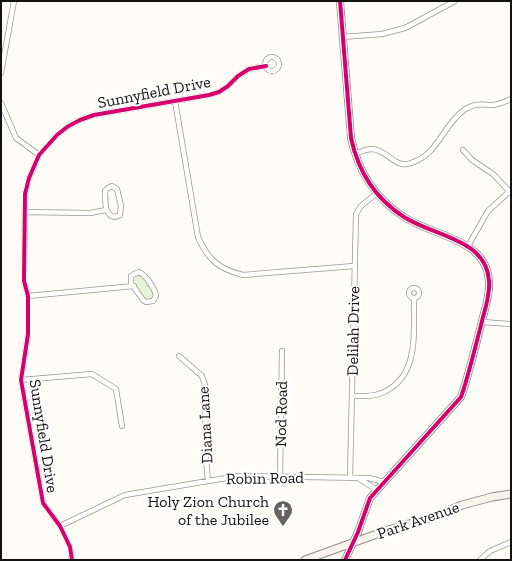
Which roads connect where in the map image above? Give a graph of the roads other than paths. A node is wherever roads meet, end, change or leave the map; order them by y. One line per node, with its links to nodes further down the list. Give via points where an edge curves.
1 (14, 1): 6 (street)
2 (340, 1): 4 (street)
3 (455, 1): 4 (street, via 405,28 382,34)
4 (342, 37): 11 (street, via 350,128)
5 (266, 66): 8 (street, Sunnyfield Drive, via 249,69 219,92)
6 (1, 73)
7 (511, 99): 11 (street, via 497,104 476,104 464,110 429,153 412,163 398,163 374,149)
8 (175, 101): 12 (street, Sunnyfield Drive, via 94,115 80,120 57,135); 18 (street, via 198,238 208,256 229,271 243,274)
9 (1, 103): 12 (street, via 16,138)
10 (463, 150): 13 (street)
11 (355, 154): 14 (street)
12 (39, 155): 16 (street, Sunnyfield Drive, via 25,194)
13 (510, 191): 17 (street, via 488,210)
14 (377, 193): 17 (street, via 409,220); 18 (street, Delilah Drive, via 356,214)
15 (106, 210): 15 (street, via 112,217 118,217 121,212 115,187 105,191); 16 (street, via 90,213)
16 (25, 212): 20 (street, Sunnyfield Drive, via 24,281)
17 (468, 246): 22 (street, via 486,266 489,277 489,292)
18 (354, 266): 27 (street, Delilah Drive)
19 (134, 286): 19 (street, via 146,302 155,299 155,291 142,273 131,276); 20 (street)
20 (28, 296): 26 (street, Sunnyfield Drive, via 28,334)
21 (414, 298): 27 (street, via 412,358 407,371 396,384 380,394)
22 (482, 322): 23 (street); 33 (street, via 461,397)
23 (511, 324)
24 (282, 351): 29 (street, Nod Road)
25 (179, 356): 32 (street, Diana Lane, via 202,376 205,385)
26 (21, 380): 28 (street, via 92,374 116,389); 36 (street, Sunnyfield Drive, via 43,503)
27 (352, 396): 30 (street, Delilah Drive)
28 (122, 426)
29 (280, 477): 30 (street, Robin Road); 32 (street, Robin Road, via 239,476)
30 (350, 478): 31 (street, Robin Road)
31 (358, 478): 33 (street, Robin Road); 34 (street)
32 (208, 481): 36 (street, Robin Road, via 125,495)
33 (384, 482): 34 (street)
34 (377, 490): 38 (street, via 370,498)
35 (511, 494): 38 (main road, Park Avenue, via 462,505)
36 (60, 526): 39 (street, Sunnyfield Drive, via 70,548)
37 (511, 542): 42 (street, via 490,551)
38 (352, 544): 40 (main road, Park Avenue); 41 (street)
39 (72, 560)
40 (305, 560)
41 (345, 560)
42 (480, 560)

